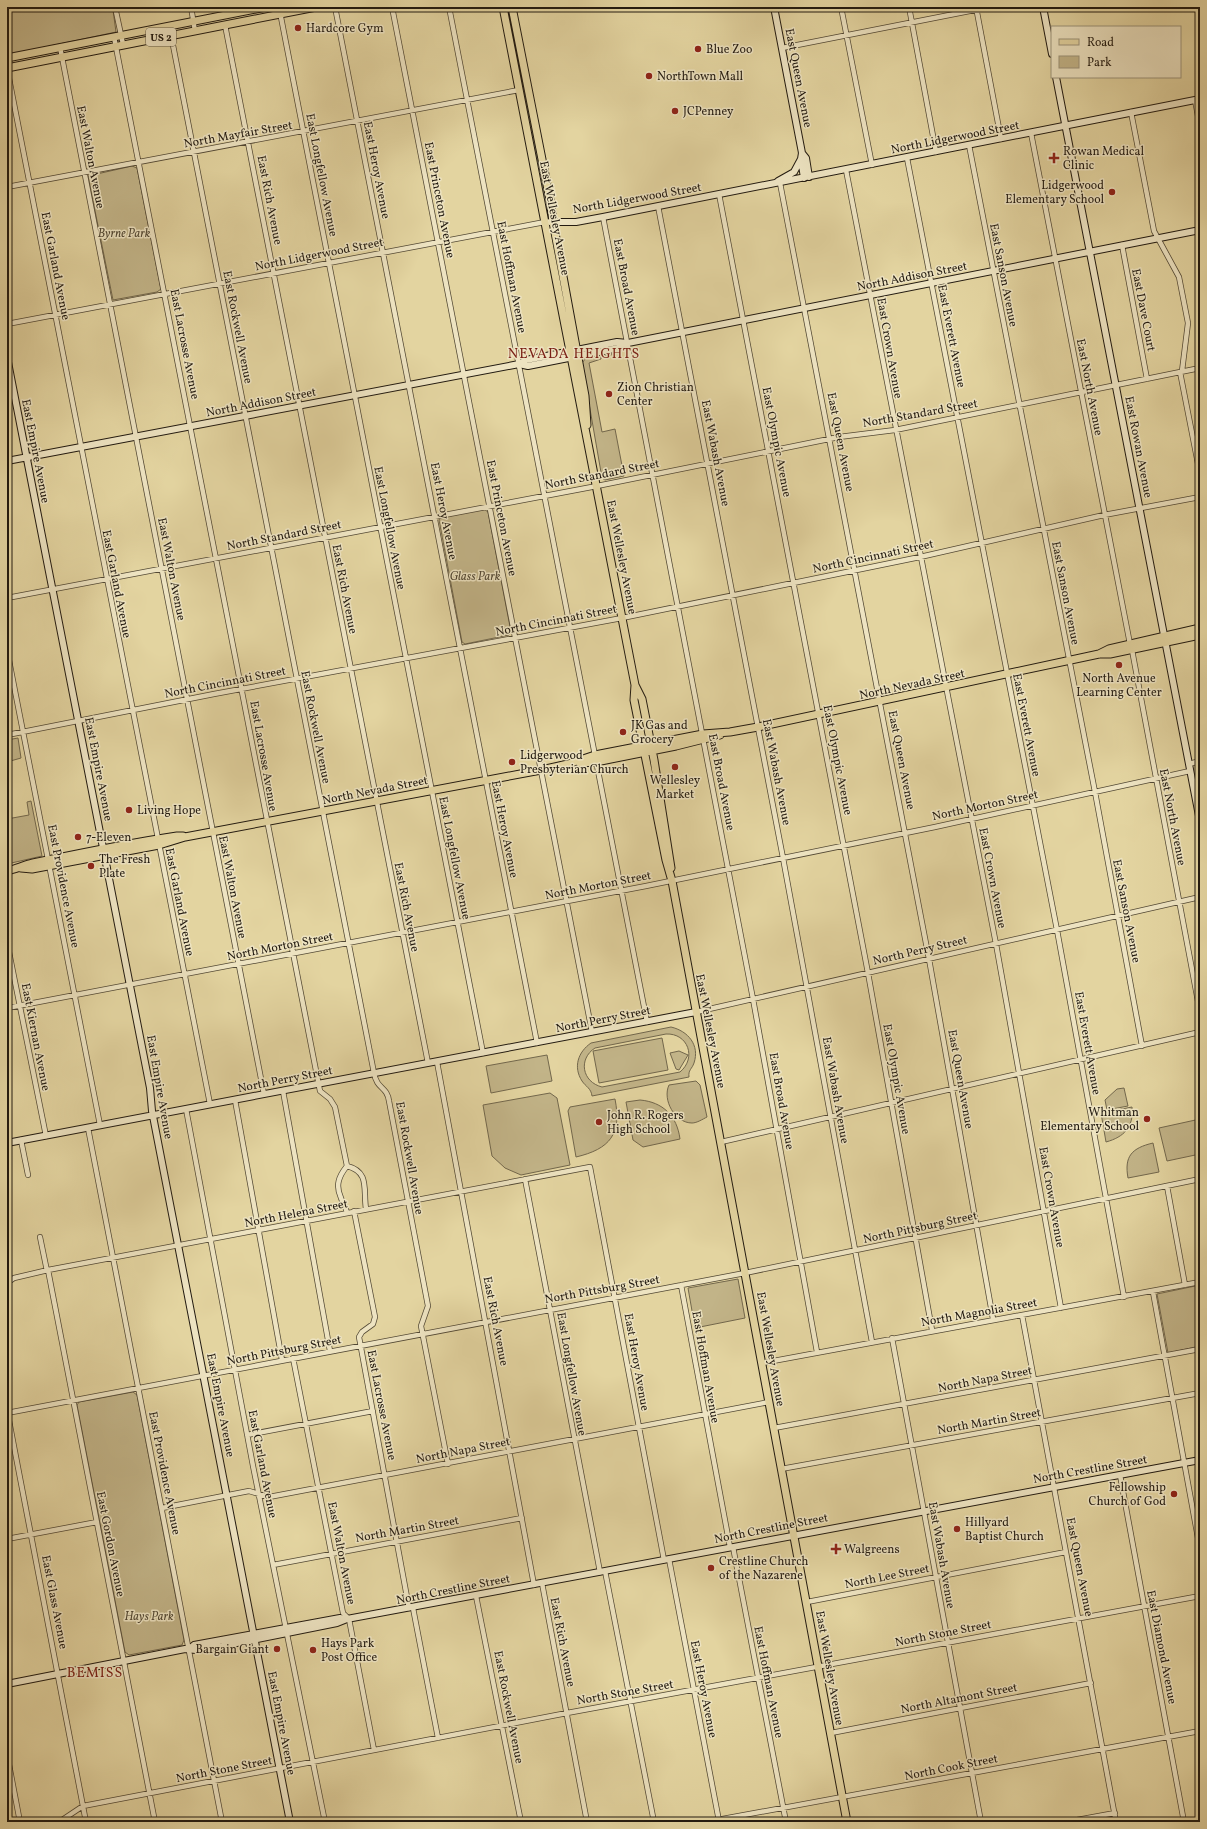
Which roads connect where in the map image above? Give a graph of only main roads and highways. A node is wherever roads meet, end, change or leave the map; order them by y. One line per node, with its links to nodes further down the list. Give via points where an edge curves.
1 (265, 7): 7 (main road, US 2)
2 (316, 7): 5 (main road, US 2)
3 (503, 7): 9 (main road, East Wellesley Avenue)
4 (512, 7): 9 (main road, East Wellesley Avenue, via 551,205)
5 (308, 8): 6 (main road, US 2)
6 (280, 10): 8 (main road, US 2, via 262,18)
7 (7, 58)
8 (7, 68)
9 (549, 222): 13 (main road, East Wellesley Avenue, via 573,353 580,411 587,433)
10 (1200, 628): 12 (main road, North Nevada Street)
11 (1200, 635): 12 (main road, North Nevada Street)
12 (1165, 639): 14 (main road, North Nevada Street, via 1131,647 1109,648 1099,654 1007,675)
13 (635, 685): 14 (main road, East Wellesley Avenue, via 642,699); 15 (main road, East Wellesley Avenue, via 634,700)
14 (651, 748): 15 (main road, North Nevada Street); 17 (main road, East Wellesley Avenue, via 667,832)
15 (644, 749): 16 (main road, North Nevada Street, via 185,836 178,840 104,852 32,869); 17 (main road, East Wellesley Avenue)
16 (7, 871)
17 (672, 881): 18 (main road, East Wellesley Avenue)
18 (847, 1822)

